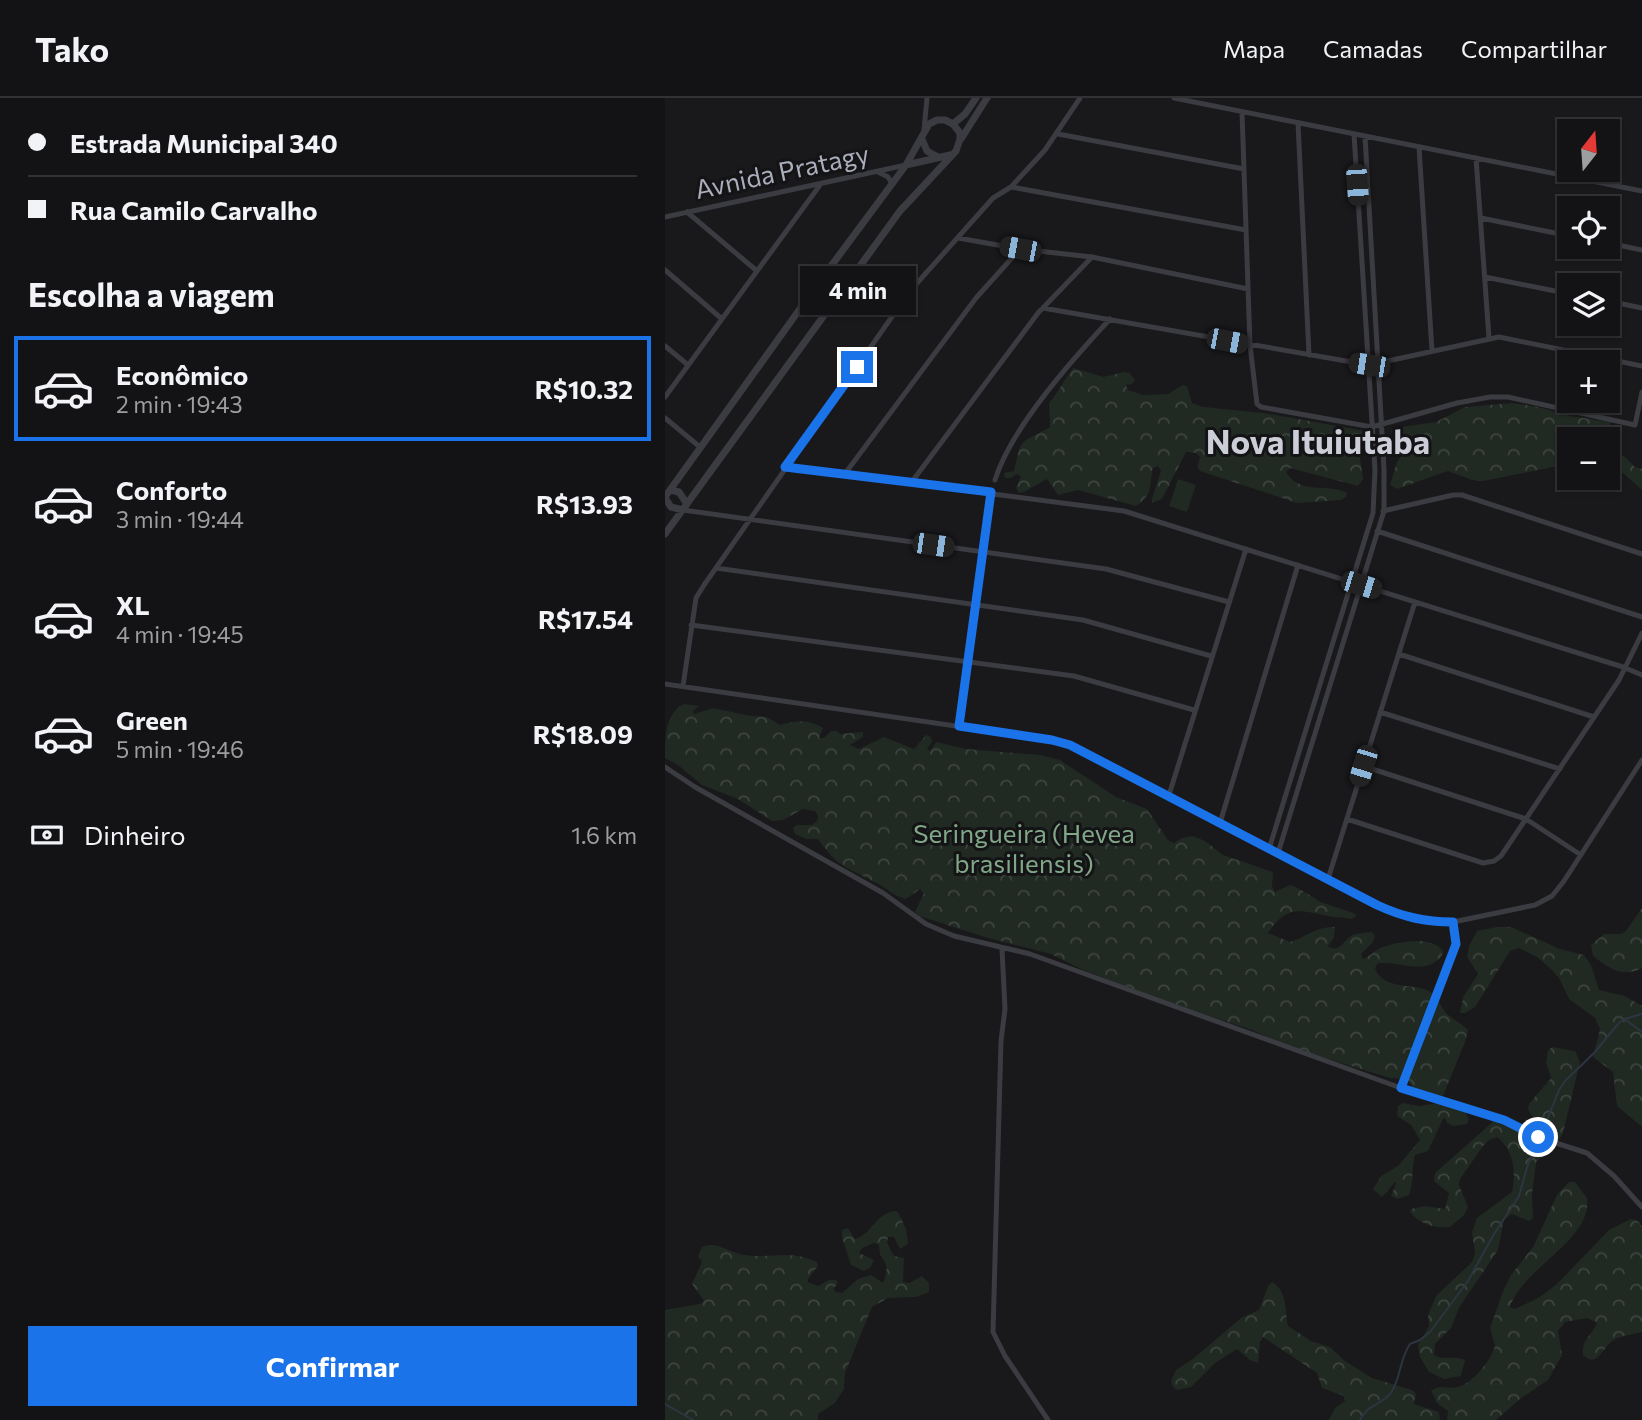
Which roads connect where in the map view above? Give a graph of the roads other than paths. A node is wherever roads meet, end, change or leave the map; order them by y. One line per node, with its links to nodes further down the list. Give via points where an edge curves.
1 (927, 98): 9 (street)
2 (976, 98): 8 (street)
3 (987, 98): 14 (street)
4 (1080, 98): 10 (street)
5 (1174, 98): 6 (street)
6 (1241, 112): 7 (street); 20 (street)
7 (1298, 123): 11 (street); 55 (street)
8 (953, 124): 9 (street, via 937,120); 14 (street)
9 (924, 130): 13 (street)
10 (1058, 134): 20 (street); 24 (street)
11 (1354, 134): 12 (street); 58 (street)
12 (1365, 136): 15 (street); 56 (street)
13 (922, 139): 17 (street, via 927,151); 19 (street)
14 (960, 139): 16 (street)
15 (1419, 147): 18 (street); 54 (street)
16 (952, 154): 17 (street); 41 (street, via 900,211)
17 (938, 157): 19 (street)
18 (1476, 158): 25 (street); 28 (street)
19 (906, 165): 21 (street, Avnida Pratagy); 22 (street)
20 (1244, 169): 29 (street)
21 (878, 172): 22 (street); 23 (street, Avnida Pratagy)
22 (891, 183): 36 (street)
23 (820, 185): 26 (street, Avnida Pratagy); 38 (street)
24 (1011, 187): 29 (street); 31 (street, via 993,198)
25 (1642, 191)
26 (687, 212): 27 (street, Avnida Pratagy); 38 (street)
27 (665, 217)
28 (1481, 218): 30 (street); 39 (street)
29 (1246, 230): 42 (street)
30 (1557, 233)
31 (958, 237): 33 (street); 43 (street)
32 (1620, 245): 34 (street)
33 (1020, 249): 35 (street); 67 (street, via 977,298)
34 (1642, 250)
35 (1092, 257): 42 (street); 47 (street)
36 (829, 268): 40 (street); 41 (street, via 842,272)
37 (665, 270): 49 (street)
38 (757, 271): 49 (street)
39 (1485, 277): 44 (street); 51 (street)
40 (820, 281): 45 (street, via 825,290); 65 (street)
41 (847, 282): 43 (street); 45 (street)
42 (1248, 289): 52 (street)
43 (910, 291): 66 (street)
44 (1557, 291)
45 (839, 294): 73 (street)
46 (1620, 303): 48 (street)
47 (1043, 307): 50 (street); 69 (street)
48 (1642, 308)
49 (722, 319): 57 (street)
50 (1110, 319): 52 (street); 68 (street, via 1048,391 1006,452)
51 (1489, 338): 54 (street); 59 (street)
52 (1250, 345): 55 (street); 64 (street, via 1261,407)
53 (665, 346): 57 (street)
54 (1432, 351): 56 (street)
55 (1309, 355): 58 (street)
56 (1378, 364): 58 (street); 63 (street)
57 (688, 365): 61 (street)
58 (1369, 365): 64 (street)
59 (1642, 366)
60 (1642, 392): 63 (street, via 1635,425 1490,397)
61 (665, 397)
62 (665, 418): 65 (street)
63 (1381, 426): 64 (street); 74 (street)
64 (1372, 427): 75 (street)
65 (700, 447): 70 (street)
66 (785, 467): 67 (street); 76 (street)
67 (844, 475): 69 (street)
68 (995, 480)
69 (911, 483): 71 (street)
70 (670, 490): 72 (street); 73 (street, via 679,492)
71 (991, 492): 79 (street, via 1124,511); 80 (street)
72 (665, 498): 73 (street, via 671,508)
73 (685, 507): 76 (street); 78 (street)
74 (1384, 511): 75 (street); 77 (street); 81 (street, via 1462,495)
75 (1373, 513): 84 (street)
76 (750, 520): 80 (street); 83 (street)
77 (1377, 531): 85 (street); 89 (street)
78 (665, 534)
79 (1246, 549): 82 (street); 86 (street)
80 (983, 552): 86 (street, via 1137,575); 88 (street)
81 (1642, 554)
82 (1298, 565): 84 (street); 110 (street)
83 (716, 568): 88 (street); 90 (street, via 696,598)
84 (1352, 582): 85 (street); 111 (street)
85 (1361, 585): 87 (street); 112 (street)
86 (1229, 602): 93 (street)
87 (1415, 602): 92 (street); 95 (street)
88 (976, 605): 93 (street, via 1083,620); 94 (street)
89 (1642, 617)
90 (691, 625): 94 (street); 98 (street)
91 (1642, 633): 95 (street)
92 (1399, 654): 100 (street); 101 (street)
93 (1212, 656): 99 (street)
94 (967, 663): 99 (street, via 1074,676); 102 (street)
95 (1625, 668): 96 (street); 101 (street)
96 (1642, 675)
97 (665, 684): 98 (street)
98 (683, 686): 102 (street)
99 (1194, 710): 107 (street)
100 (1380, 712): 104 (street); 106 (street)
101 (1594, 717): 106 (street)
102 (959, 726): 107 (street, via 1070,745)
103 (1642, 760): 113 (street)
104 (1363, 766): 108 (street); 109 (street)
105 (665, 767): 118 (street, via 883,893 926,924)
106 (1560, 769): 108 (street)
107 (1169, 795): 110 (street)
108 (1526, 818): 109 (street, via 1501,856 1483,863); 113 (street)
109 (1347, 819): 114 (street)
110 (1220, 823): 111 (street)
111 (1269, 849): 112 (street)
112 (1278, 853): 114 (street)
113 (1581, 855): 116 (street, via 1552,896 1535,905)
114 (1328, 879): 115 (street)
115 (1399, 916): 116 (street); 117 (street)
116 (1453, 922): 119 (street, via 1456,944)
117 (1397, 926)
118 (1002, 949): 119 (street, via 1030,954); 121 (street, via 1005,1009 993,1332)
119 (1401, 1088): 120 (street, via 1504,1120 1587,1153)
120 (1642, 1207)
121 (1048, 1420)

